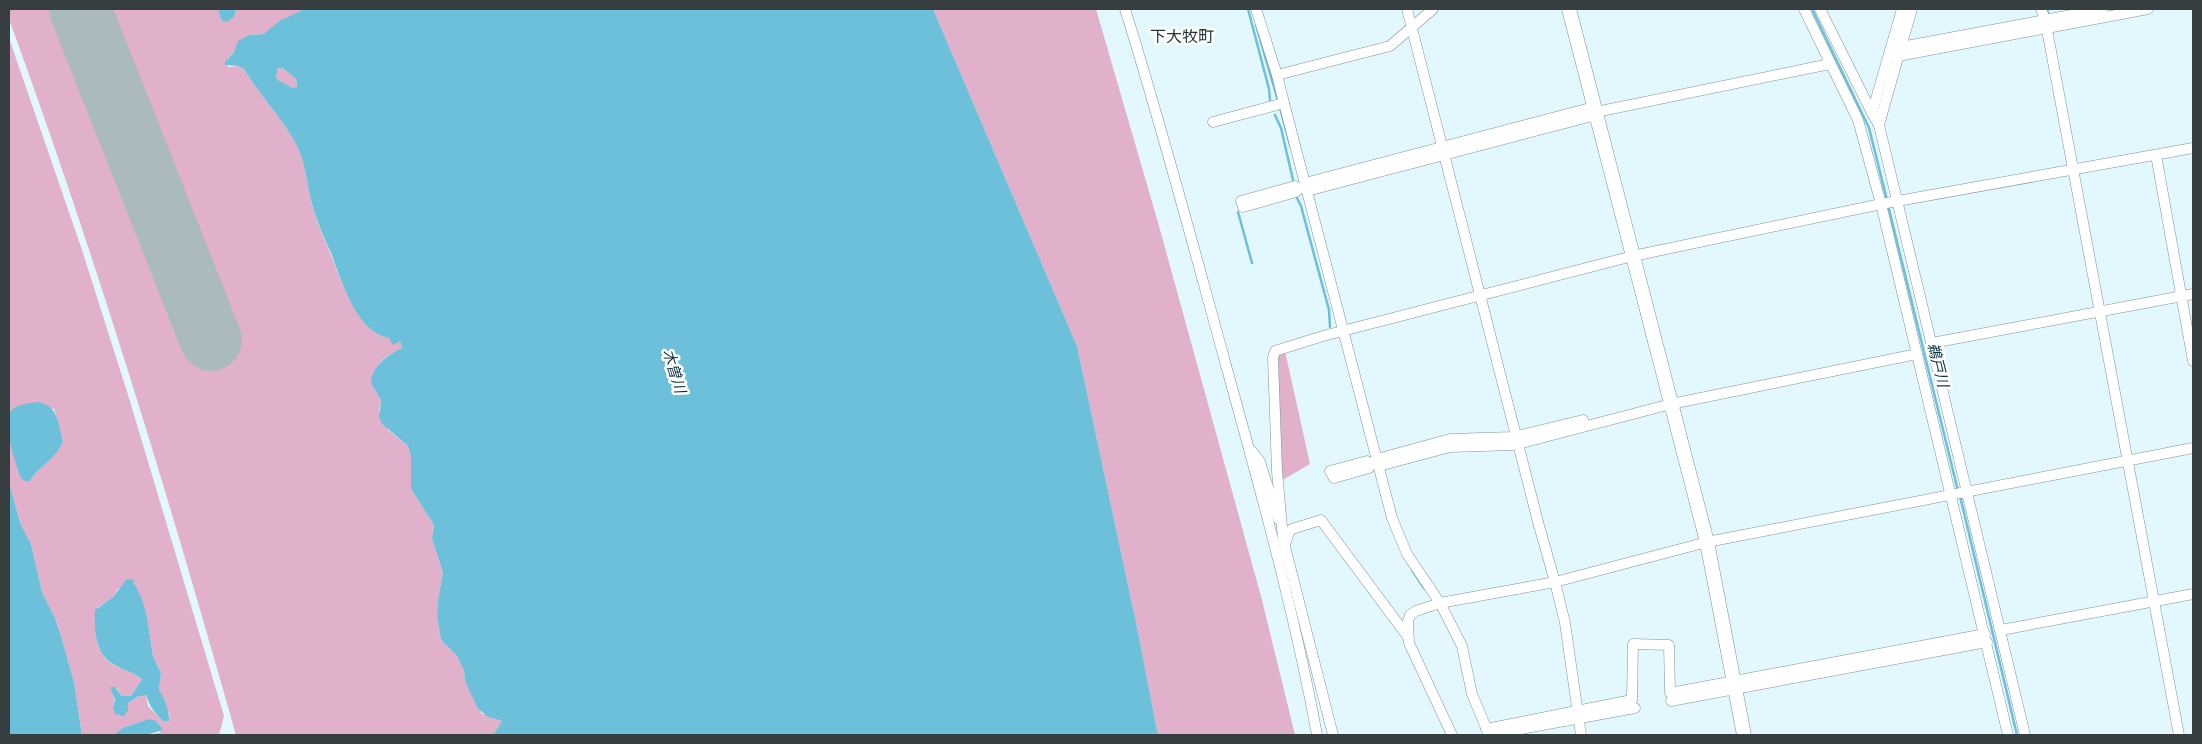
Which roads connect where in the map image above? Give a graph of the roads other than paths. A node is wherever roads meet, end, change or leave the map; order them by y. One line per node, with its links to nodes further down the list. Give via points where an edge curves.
1 (1125, 9): 40 (street)
2 (1256, 9): 16 (street)
3 (1407, 9): 13 (street)
4 (1433, 9): 13 (street)
5 (1569, 9): 18 (street)
6 (1804, 9): 15 (street)
7 (1820, 9): 19 (street)
8 (1902, 9): 19 (street)
9 (1912, 9): 14 (street)
10 (2104, 9): 12 (street)
11 (2148, 9): 12 (street)
12 (2044, 18): 14 (street); 25 (street)
13 (1411, 27): 16 (street, via 1390,46); 23 (street)
14 (1900, 52): 21 (street)
15 (1830, 64): 18 (street); 27 (street, via 1858,120)
16 (1277, 75): 17 (street)
17 (1284, 103): 20 (street); 26 (street)
18 (1595, 111): 23 (street); 28 (street)
19 (1872, 112): 21 (street)
20 (1213, 122)
21 (1879, 125): 27 (street)
22 (2193, 148): 24 (street)
23 (1443, 152): 26 (street); 30 (street)
24 (2156, 155): 25 (street); 31 (street)
25 (2074, 170): 27 (street); 33 (street)
26 (1304, 188): 34 (street)
27 (1889, 203): 28 (street); 35 (street); 36 (street)
28 (1633, 256): 30 (street); 38 (street)
29 (2193, 294): 31 (street)
30 (1480, 296): 34 (street); 39 (street)
31 (2182, 300): 32 (street); 33 (street); 37 (street)
32 (2193, 301)
33 (2101, 315): 35 (street); 42 (street)
34 (1344, 332): 43 (street); 46 (street, via 1283,347 1275,351 1272,358)
35 (1933, 346): 44 (street)
36 (1917, 351): 38 (street); 44 (street)
37 (2193, 361)
38 (1670, 401): 39 (street); 45 (street)
39 (1517, 440): 43 (street, via 1450,447); 47 (street)
40 (1247, 442): 46 (street, via 1260,462); 60 (street)
41 (2193, 448): 42 (street)
42 (2128, 460): 44 (street); 51 (street)
43 (1375, 463): 50 (street, via 1400,540)
44 (1959, 492): 45 (street); 52 (street); 54 (street)
45 (1707, 542): 47 (street); 55 (street)
46 (1284, 543): 53 (street, via 1292,529 1321,520); 61 (street)
47 (1556, 582): 50 (street); 58 (street)
48 (2193, 594): 51 (street)
49 (2193, 601): 51 (street)
50 (1440, 603): 53 (street, via 1410,615); 59 (street, via 1462,646 1472,694)
51 (2155, 605): 52 (street); 67 (street)
52 (2002, 633): 66 (street)
53 (1408, 637): 62 (street)
54 (1986, 638): 55 (street); 65 (street)
55 (1735, 685): 56 (street); 58 (street, via 1670,693 1669,645 1634,644 1632,700); 64 (street)
56 (1672, 701)
57 (1636, 708): 58 (street)
58 (1578, 714): 59 (street); 63 (street)
59 (1488, 733)
60 (1318, 735)
61 (1333, 735)
62 (1452, 735)
63 (1581, 735)
64 (1744, 735)
65 (2008, 735)
66 (2025, 735)
67 (2180, 735)

